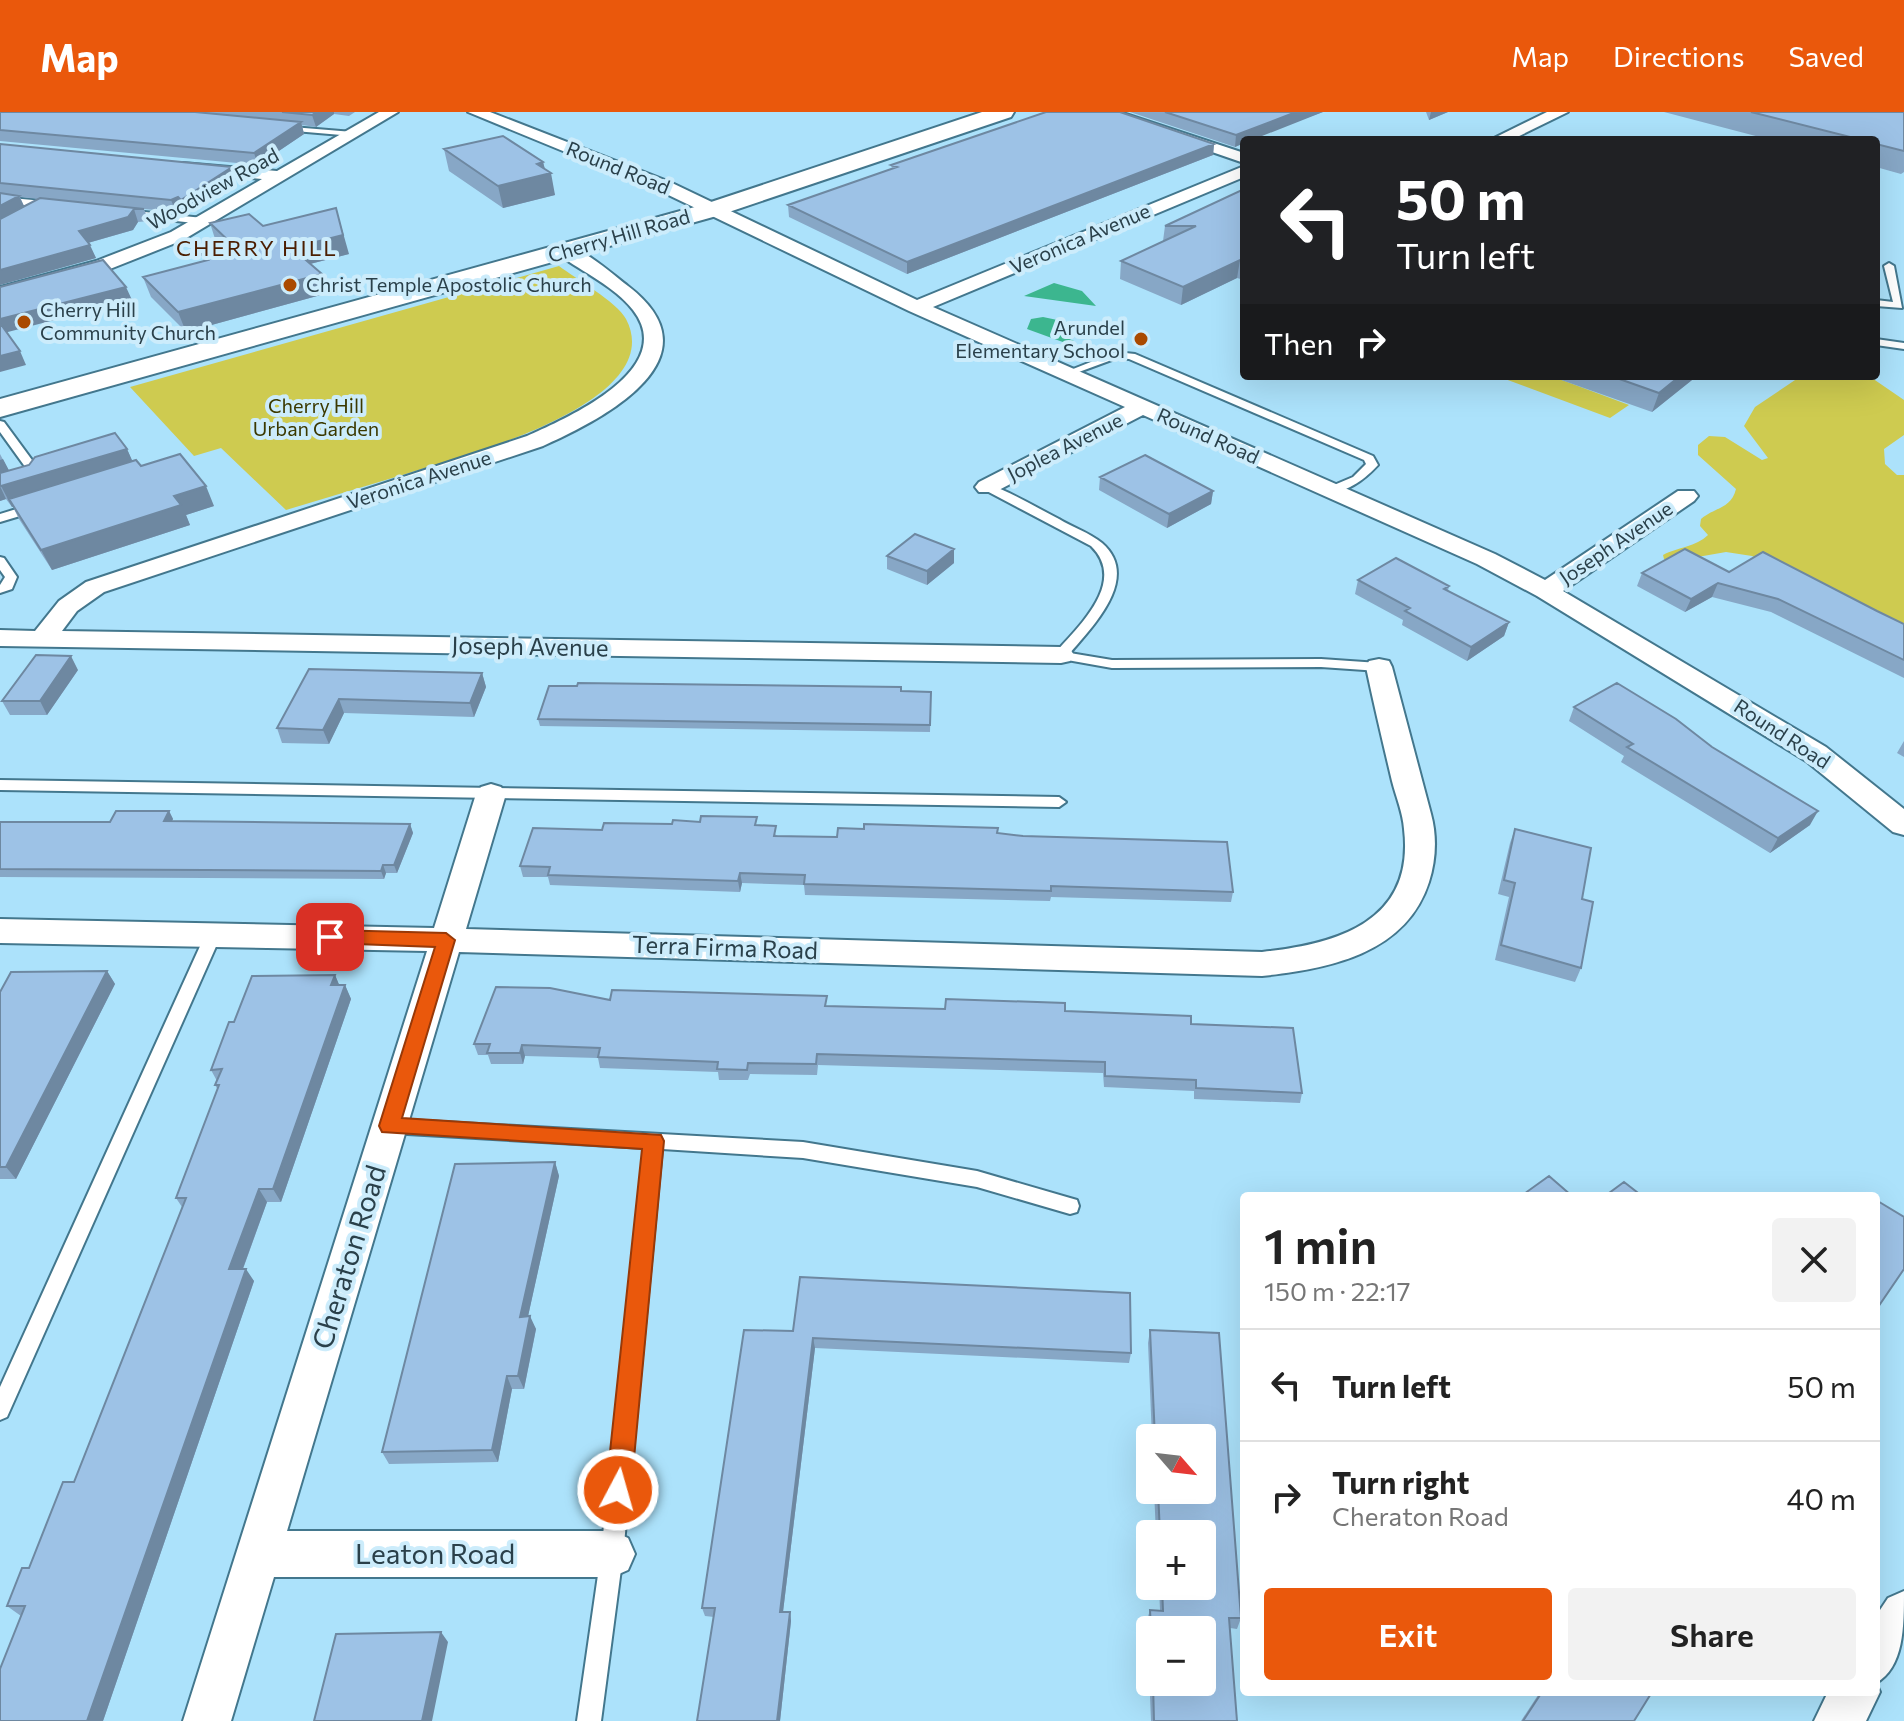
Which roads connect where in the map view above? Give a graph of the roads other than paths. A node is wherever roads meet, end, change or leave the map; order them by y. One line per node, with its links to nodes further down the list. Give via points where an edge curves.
1 (390, 112): 7 (street, Woodview Road)
2 (476, 112): 16 (street, Round Road, via 640,176)
3 (1003, 112): 16 (street, Cherry Hill Road)
4 (1104, 112): 9 (street)
5 (1560, 112): 8 (street)
6 (274, 127): 7 (lane)
7 (353, 134): 12 (street, Woodview Road)
8 (1507, 136)
9 (1240, 157)
10 (172, 165): 12 (street)
11 (1240, 173): 24 (street, Veronica Avenue)
12 (282, 176): 19 (street, Woodview Road)
13 (0, 200): 14 (lane)
14 (44, 204): 15 (lane); 18 (lane)
15 (59, 206)
16 (711, 210): 20 (street, Cherry Hill Road); 24 (street, Round Road)
17 (117, 212): 19 (lane)
18 (22, 217)
19 (203, 221): 22 (street, Woodview Road, via 145,251)
20 (566, 251): 30 (street, Cherry Hill Road); 42 (street, Veronica Avenue, via 640,307 650,321 653,352 616,397 535,441 95,587 68,606)
21 (1889, 266): 25 (lane)
22 (0, 293)
23 (1880, 304): 25 (lane)
24 (916, 307): 28 (street, Round Road)
25 (1901, 310)
26 (1880, 343): 27 (lane)
27 (1904, 346)
28 (1068, 373): 29 (street, Round Road); 33 (lane, via 1116,355 1131,356 1369,458 1372,465 1357,479)
29 (1143, 407): 32 (street, Joplea Avenue); 33 (street, Round Road)
30 (0, 408)
31 (0, 424): 34 (lane, via 37,475 34,481)
32 (987, 487): 43 (lane, via 1095,543 1108,558 1112,580 1105,598)
33 (1331, 490): 40 (street, Round Road)
34 (0, 491)
35 (1686, 496): 40 (street, Joseph Avenue)
36 (45, 504): 37 (lane)
37 (0, 518)
38 (0, 561): 39 (lane, via 11,577)
39 (0, 589)
40 (1546, 591): 48 (street, Round Road, via 1816,754)
41 (0, 638): 42 (street, Joseph Avenue)
42 (42, 639): 43 (street, Joseph Avenue)
43 (1061, 655): 44 (lane, via 1112,664)
44 (1379, 667): 51 (street, Terra Firma Road, via 1420,833 1416,879 1403,907 1382,929 1348,949 1262,964)
45 (0, 785): 46 (lane)
46 (491, 794): 47 (lane); 51 (street, Cheraton Road)
47 (1059, 802)
48 (1904, 825)
49 (0, 931): 50 (street, Terra Firma Road)
50 (214, 933): 51 (street, Terra Firma Road); 55 (lane)
51 (446, 940): 52 (street, Cheraton Road)
52 (390, 1126): 53 (lane); 56 (street, Cheraton Road)
53 (654, 1141): 54 (lane, via 803,1150 891,1163 977,1179); 57 (lane)
54 (1070, 1206)
55 (0, 1410)
56 (258, 1554): 57 (street, Leaton Road); 61 (street, Cheraton Road)
57 (612, 1554): 62 (lane)
58 (1904, 1614): 59 (street)
59 (1880, 1653)
60 (1854, 1696): 63 (street)
61 (207, 1721)
62 (589, 1721)
63 (1838, 1721)

